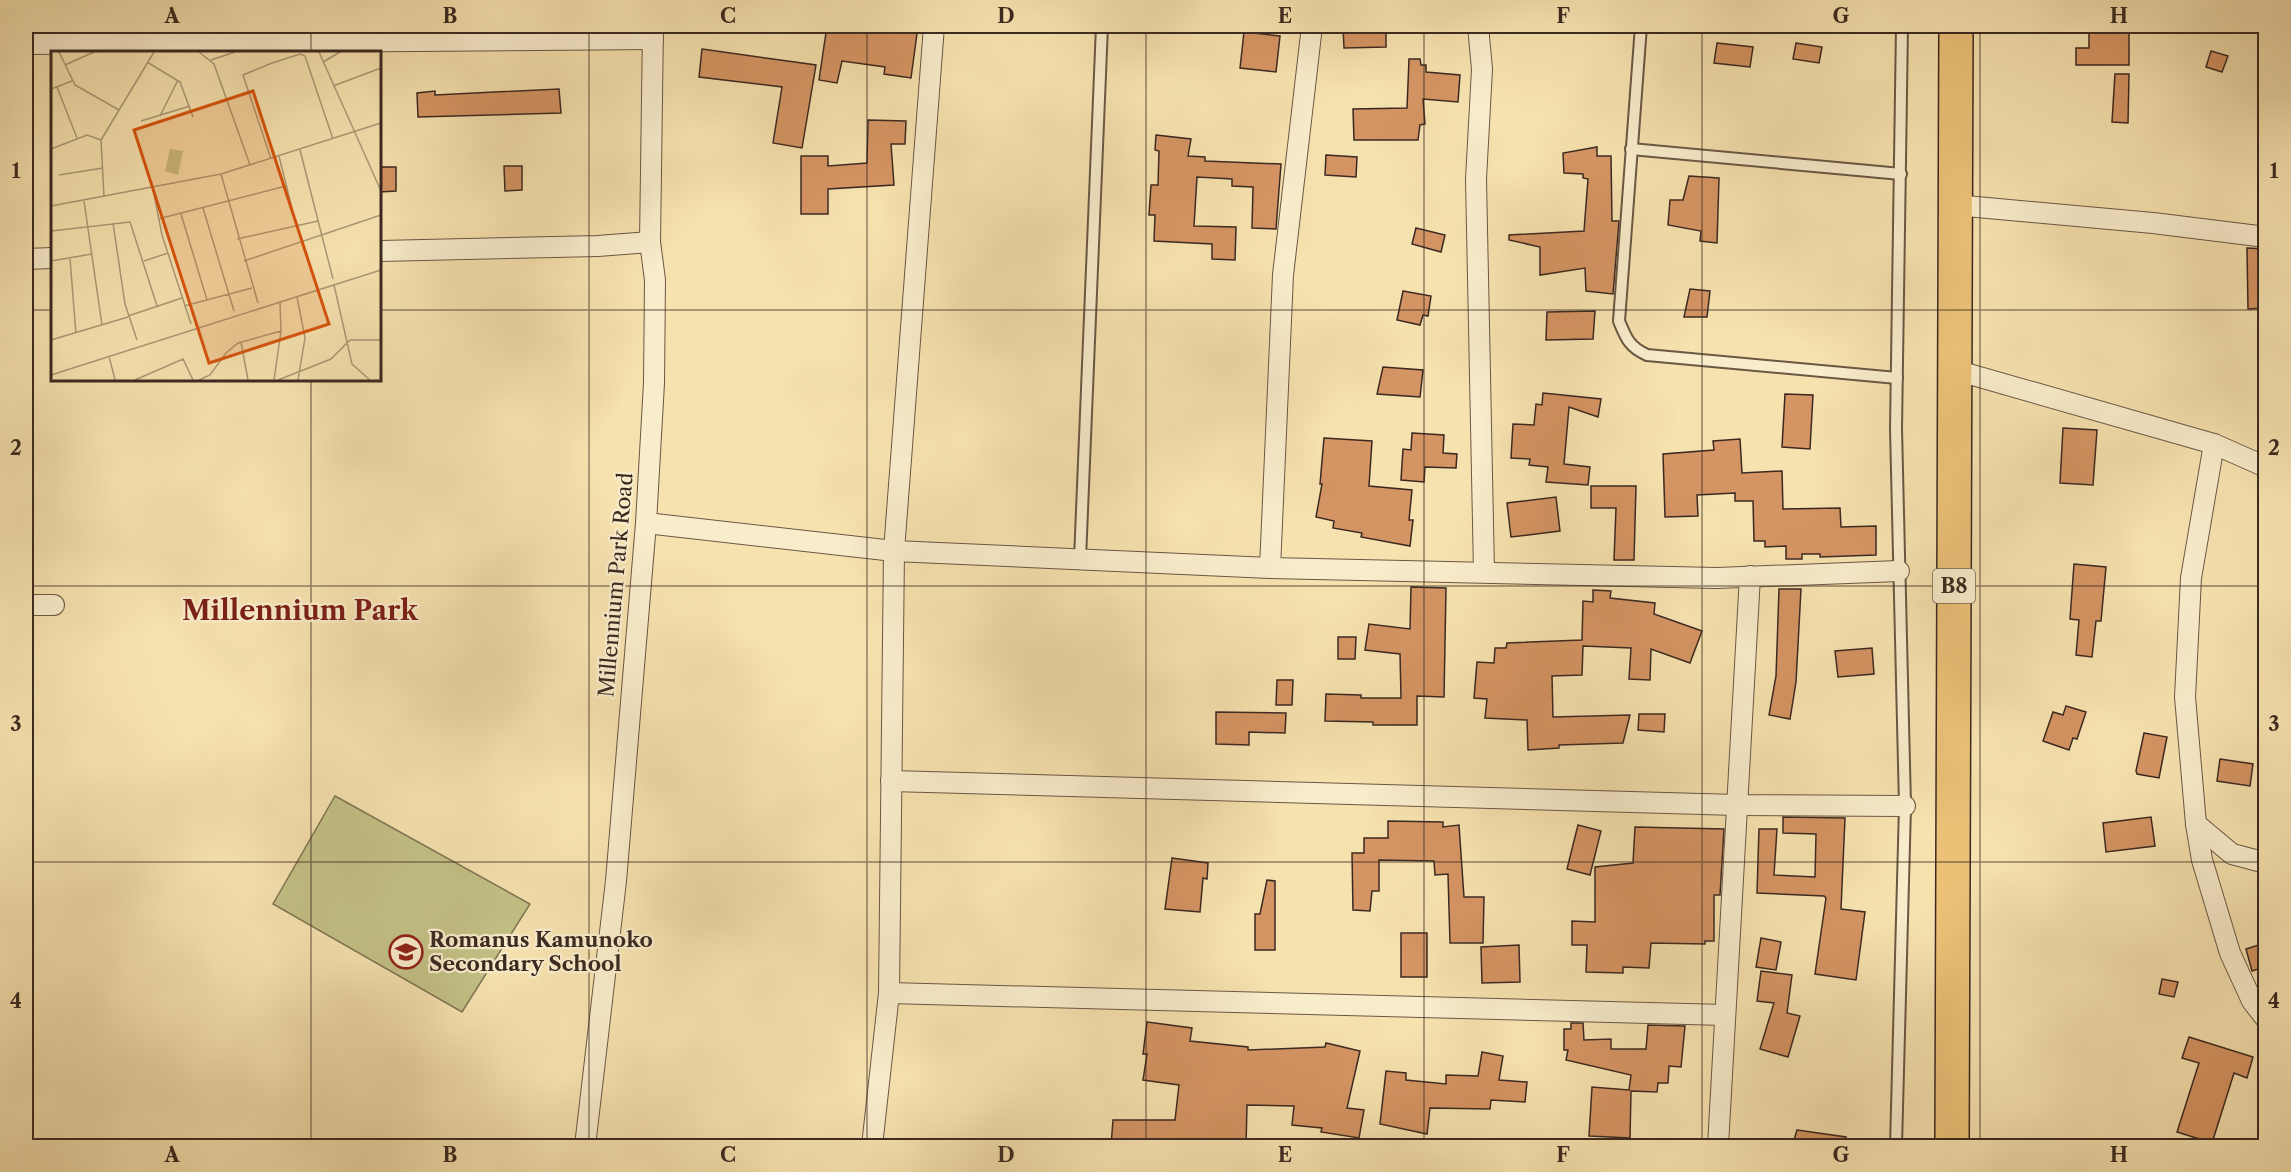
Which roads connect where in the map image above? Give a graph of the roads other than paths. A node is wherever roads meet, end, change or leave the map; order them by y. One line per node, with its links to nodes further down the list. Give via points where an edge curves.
1 (934, 26): 25 (street)
2 (1102, 26): 26 (lane)
3 (1312, 26): 27 (street, via 1283,275)
4 (1478, 26): 29 (street, via 1482,69 1476,179)
5 (1641, 26): 12 (lane)
6 (1902, 26): 13 (lane)
7 (1956, 26): 14 (highway, B8)
8 (653, 32): 10 (street); 16 (street, Millennium Park Road)
9 (228, 34): 10 (street); 11 (street)
10 (430, 34)
11 (26, 44)
12 (1631, 149): 13 (lane); 21 (lane, via 1619,321 1634,350 1647,355)
13 (1901, 174): 21 (lane)
14 (1955, 206): 15 (street); 20 (highway, B8)
15 (2265, 237)
16 (650, 242): 17 (street); 24 (street, Millennium Park Road, via 655,280 654,371)
17 (381, 251)
18 (51, 258): 19 (street)
19 (26, 259)
20 (1955, 369): 22 (street); 45 (highway, B8)
21 (1897, 378): 28 (lane)
22 (2214, 444): 23 (street); 36 (street, via 2192,578 2185,697)
23 (2265, 467)
24 (646, 523): 25 (street); 41 (street, Millennium Park Road, via 616,881)
25 (894, 551): 26 (street); 33 (street)
26 (1080, 560): 27 (street)
27 (1270, 568): 29 (street)
28 (1899, 571): 30 (street); 35 (lane)
29 (1484, 573): 30 (street)
30 (1750, 576): 34 (street)
31 (54, 604): 32 (street)
32 (26, 605)
33 (891, 781): 34 (street); 38 (street)
34 (1737, 805): 35 (street); 39 (street)
35 (1905, 806): 44 (lane)
36 (2196, 824): 37 (street, via 2232,854); 40 (street, via 2202,860 2230,953 2252,1001)
37 (2265, 863)
38 (889, 993): 39 (street); 42 (street)
39 (1725, 1015): 43 (street)
40 (2265, 1019)
41 (585, 1146)
42 (873, 1146)
43 (1718, 1146)
44 (1896, 1146)
45 (1952, 1146)

